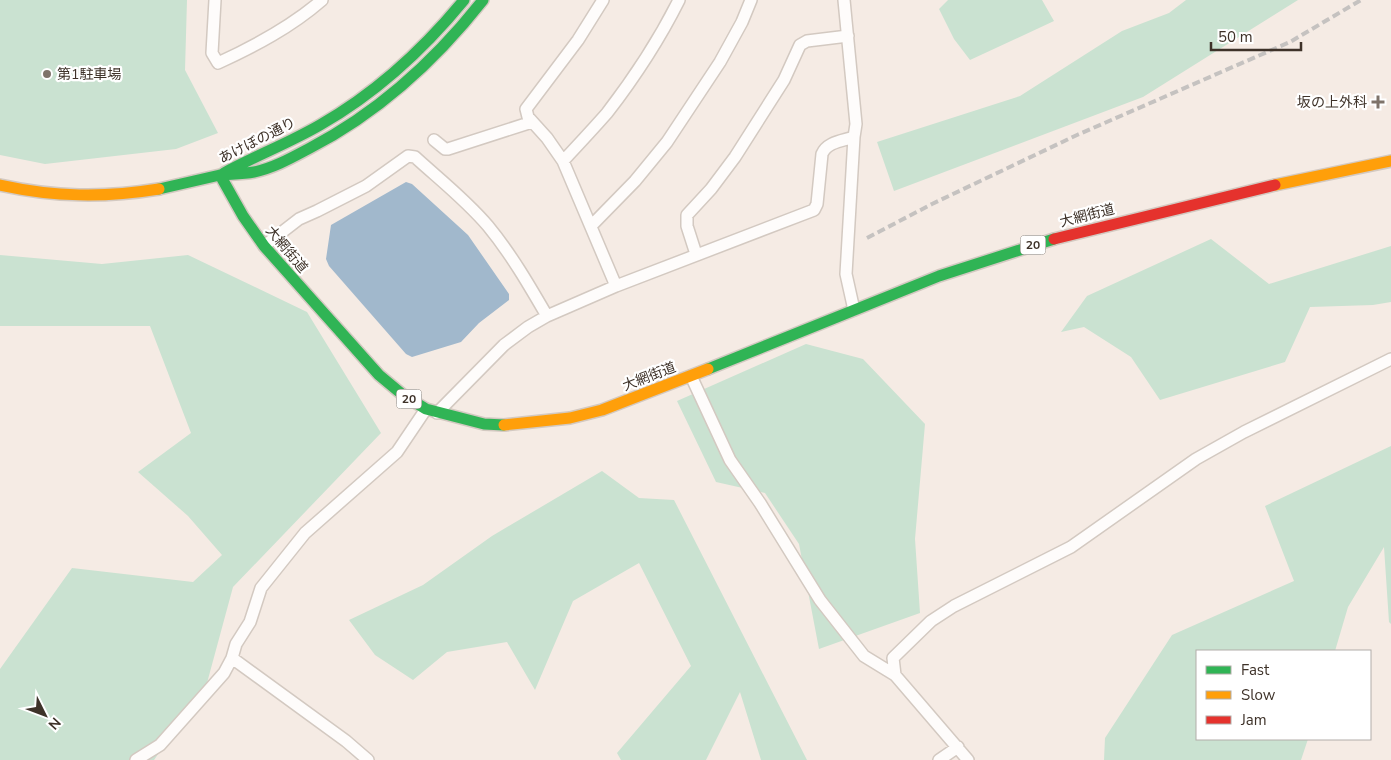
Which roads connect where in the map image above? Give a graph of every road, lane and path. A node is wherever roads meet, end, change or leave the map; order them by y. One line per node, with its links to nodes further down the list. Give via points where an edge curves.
1 (215, 0): 2 (street, via 212,53 218,63 281,30)
2 (322, 0)
3 (464, 0): 15 (main road, あけぼの通り, via 404,64 352,105)
4 (483, 0): 15 (main road, あけぼの通り, via 431,61 356,123 292,158 254,172)
5 (603, 0): 10 (street, via 578,40 526,109)
6 (679, 0): 13 (street, via 665,28 633,76 606,113)
7 (751, 0): 17 (street, via 720,62 672,135 635,181)
8 (844, 0): 9 (street)
9 (848, 36): 11 (street, via 856,124); 19 (street, via 807,41 800,45 784,80 735,157 687,216)
10 (532, 122): 12 (street, via 448,149); 13 (street)
11 (854, 137): 19 (street, via 827,145 824,149 814,210); 21 (street, via 846,274)
12 (434, 140)
13 (563, 161): 17 (street)
14 (1391, 162): 21 (main road, 大網街道 / 20, via 1244,191 1040,242)
15 (220, 176): 16 (main road, via 149,192 108,196 83,197); 18 (main road, 大網街道 / 20)
16 (0, 185)
17 (591, 226): 20 (street)
18 (264, 246): 22 (street, via 299,219 366,186 408,156 415,157 487,224); 25 (main road, 大網街道 / 20, via 379,375)
19 (696, 254): 20 (street)
20 (616, 286): 22 (street)
21 (854, 310): 24 (main road, 大網街道 / 20)
22 (548, 316): 26 (street, via 504,345)
23 (1391, 359): 28 (street, via 1196,459 1071,547 954,606 931,621 893,658)
24 (691, 376): 26 (main road, 大網街道 / 20, via 602,410 570,418 512,425 484,424); 28 (street, via 730,460 820,600 864,656)
25 (426, 409): 26 (main road, 大網街道 / 20); 27 (street, via 397,452 305,533 261,588 250,622 236,644)
26 (437, 413)
27 (232, 658): 30 (street, via 224,673 160,745); 31 (street)
28 (895, 675): 29 (street)
29 (958, 747): 32 (street); 33 (street)
30 (136, 760)
31 (368, 760)
32 (939, 760)
33 (968, 760)

